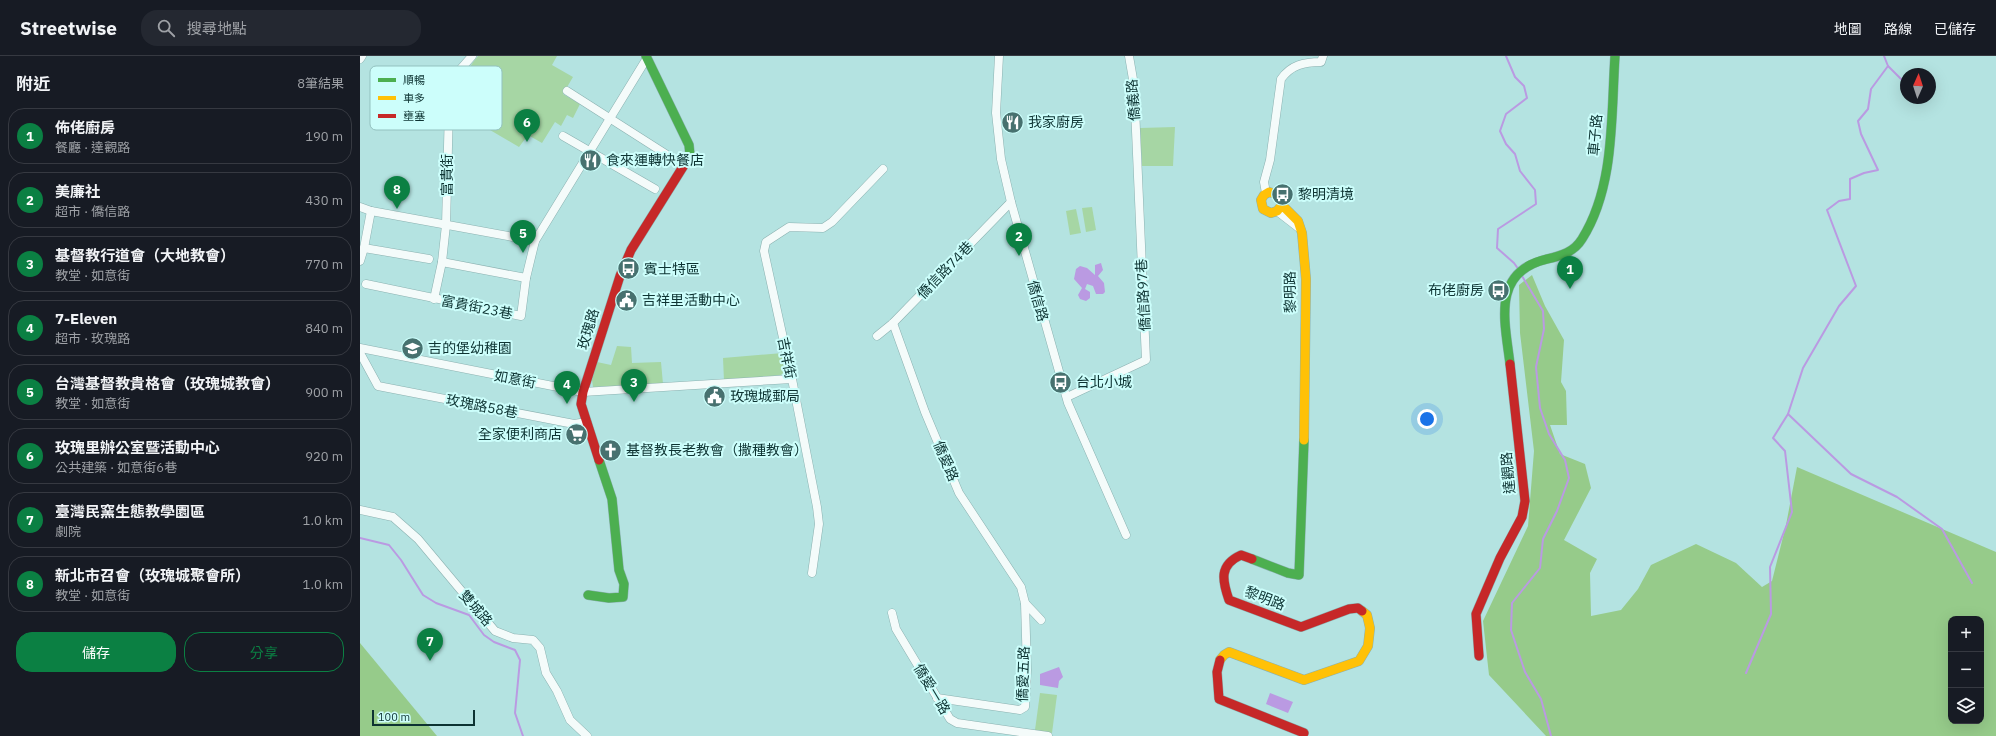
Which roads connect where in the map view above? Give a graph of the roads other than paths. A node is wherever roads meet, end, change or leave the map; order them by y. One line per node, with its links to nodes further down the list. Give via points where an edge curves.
1 (362, 56): 8 (street)
2 (472, 56): 9 (street, 富貴街)
3 (999, 56): 20 (street, 僑信路, via 996,113)
4 (1129, 56): 14 (street, 僑義路, via 1134,85)
5 (1323, 56): 19 (street, 黎明路, via 1321,62 1304,62 1288,70 1280,79 1267,172)
6 (1615, 56): 31 (street, 車子路, via 1608,160 1595,214 1581,241 1565,254 1533,263)
7 (646, 57): 11 (street); 39 (street, 玫瑰路, via 688,145 690,155 631,250 620,276)
8 (360, 59)
9 (463, 66)
10 (567, 91): 11 (street)
11 (610, 120): 15 (street); 16 (street)
12 (448, 130): 24 (street, 富貴街)
13 (563, 136): 15 (street)
14 (1135, 144): 40 (street, 僑信路97巷, via 1146,360)
15 (590, 152): 18 (street); 25 (street)
16 (672, 158)
17 (883, 169): 38 (street, 吉祥街, via 832,222 823,228 790,226 766,242 764,251)
18 (656, 190)
19 (1269, 192): 22 (street, 黎明路, via 1279,195); 22 (street, 黎明路, via 1261,200 1263,209 1271,213)
20 (1011, 202): 34 (street, 僑信路74巷); 40 (street, 僑信路, via 1056,366)
21 (360, 207): 23 (street)
22 (1279, 208): 51 (street, 黎明路, via 1298,221 1302,233 1306,279 1304,477 1299,575 1241,555 1232,558 1226,565 1224,585 1230,600 1301,627 1358,608 1367,615 1370,628 1368,646 1359,661 1304,680 1229,652 1220,657 1219,699)
23 (371, 211): 24 (street); 26 (street)
24 (446, 225): 25 (street); 29 (street, 富貴街)
25 (535, 241): 30 (street)
26 (364, 248): 27 (street); 28 (street)
27 (429, 259)
28 (360, 261)
29 (442, 262): 30 (street); 33 (street, 富貴街)
30 (526, 278): 33 (street, 富貴街23巷, via 521,316)
31 (1512, 279): 49 (street, 達觀路, via 1504,295 1504,317 1524,480 1524,501 1522,517 1500,558 1476,614)
32 (366, 284): 33 (street, 富貴街23巷)
33 (434, 298)
34 (893, 323): 35 (street, 僑信路74巷); 46 (street, 僑愛路, via 925,412 959,493 1021,587)
35 (877, 336)
36 (360, 348): 39 (street, 如意街)
37 (360, 354): 41 (street, 玫瑰路58巷, via 378,386 574,424)
38 (792, 379): 39 (street, 如意街); 44 (street, 吉祥街, via 819,524)
39 (583, 392): 41 (street, 玫瑰路, via 581,404)
40 (1067, 397): 43 (street, 僑信路)
41 (587, 422): 45 (street, 玫瑰路, via 612,499 619,570 624,584 623,598)
42 (360, 510): 52 (street, 雙城路, via 393,517 418,539 495,631 513,638 533,640 540,648 546,673 570,720)
43 (1126, 535)
44 (812, 572)
45 (588, 595)
46 (1025, 603): 48 (street); 50 (street, 僑愛五路, via 1025,707 1020,710)
47 (892, 613): 50 (street, 僑愛一路, via 896,629)
48 (1041, 620)
49 (1479, 656)
50 (937, 698): 53 (street, 僑愛一路, via 950,719 957,723)
51 (1304, 733)
52 (587, 736)
53 (1048, 736)

